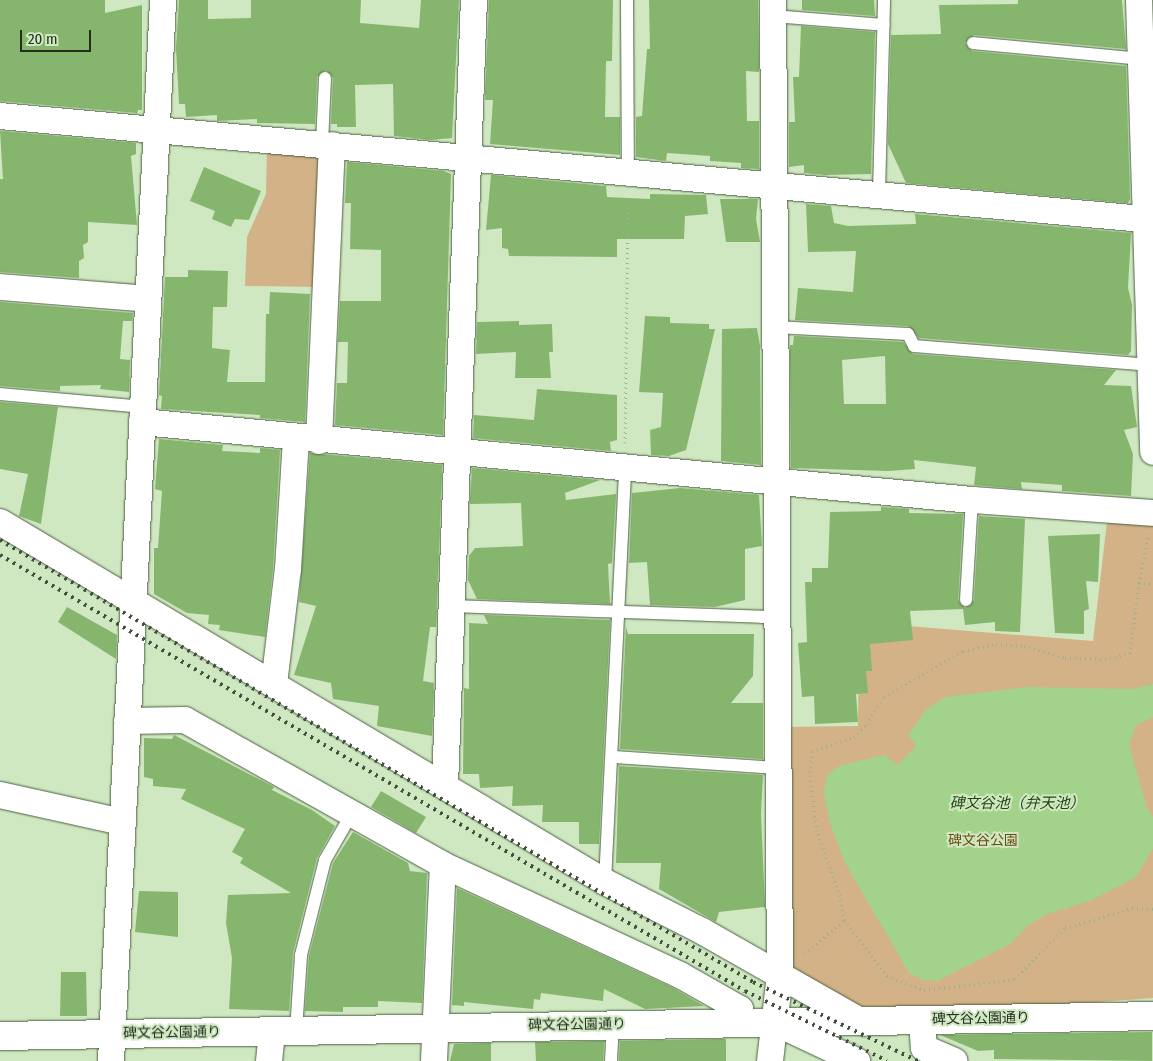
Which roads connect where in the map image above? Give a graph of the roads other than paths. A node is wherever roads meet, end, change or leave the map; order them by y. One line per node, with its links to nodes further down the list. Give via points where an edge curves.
1 (163, 0): 12 (street)
2 (474, 0): 14 (street)
3 (626, 0): 15 (lane)
4 (884, 0): 7 (lane)
5 (1139, 0): 9 (street)
6 (772, 8): 7 (lane); 16 (street)
7 (884, 25): 17 (lane)
8 (973, 43): 9 (lane)
9 (1145, 52): 18 (street)
10 (325, 78): 13 (lane)
11 (0, 116): 12 (street)
12 (157, 130): 13 (street); 20 (street)
13 (327, 145): 14 (street); 25 (street)
14 (469, 156): 15 (street); 27 (street)
15 (628, 171): 16 (street)
16 (773, 184): 17 (street); 21 (street)
17 (879, 193): 18 (street)
18 (1149, 219): 22 (street)
19 (0, 287): 20 (street)
20 (148, 299): 24 (street)
21 (775, 327): 22 (lane, via 908,334 914,346); 29 (street)
22 (1151, 366): 26 (street)
23 (0, 394): 24 (lane)
24 (142, 414): 25 (street); 34 (street)
25 (308, 440): 27 (street); 38 (street)
26 (1153, 452)
27 (458, 453): 28 (street); 35 (street)
28 (625, 469): 29 (street); 36 (lane)
29 (776, 482): 30 (street); 37 (street)
30 (972, 500): 32 (street); 33 (lane)
31 (0, 522): 34 (street)
32 (1151, 524)
33 (966, 600)
34 (133, 603): 38 (street); 39 (street)
35 (451, 606): 36 (lane); 42 (street)
36 (617, 613): 37 (lane); 40 (lane)
37 (779, 615): 41 (street)
38 (274, 684): 42 (street)
39 (127, 721): 44 (street, via 186,720); 45 (street)
40 (613, 757): 41 (lane); 47 (lane)
41 (779, 768): 48 (street)
42 (445, 786): 47 (street)
43 (0, 795): 45 (street)
44 (351, 815): 46 (street); 56 (lane, via 325,860)
45 (122, 822): 57 (street)
46 (443, 864): 51 (street, via 680,975 740,1009); 55 (street)
47 (605, 882): 48 (street)
48 (780, 975): 52 (street); 53 (street)
49 (1153, 1016): 50 (street, 碑文谷公園通り)
50 (922, 1021): 53 (street, 碑文谷公園通り); 65 (street, via 924,1048)
51 (739, 1022): 52 (street, 碑文谷公園通り); 54 (street, 碑文谷公園通り)
52 (774, 1022): 53 (street, 碑文谷公園通り); 63 (street); 64 (street)
53 (864, 1023)
54 (613, 1024): 55 (street, 碑文谷公園通り); 62 (lane)
55 (436, 1028): 56 (street, 碑文谷公園通り); 61 (street)
56 (284, 1031): 57 (street, 碑文谷公園通り); 60 (street)
57 (112, 1034): 58 (street, 碑文谷公園通り); 59 (street)
58 (0, 1036)
59 (111, 1061)
60 (269, 1061)
61 (434, 1061)
62 (611, 1061)
63 (770, 1061)
64 (857, 1061)
65 (954, 1061)

